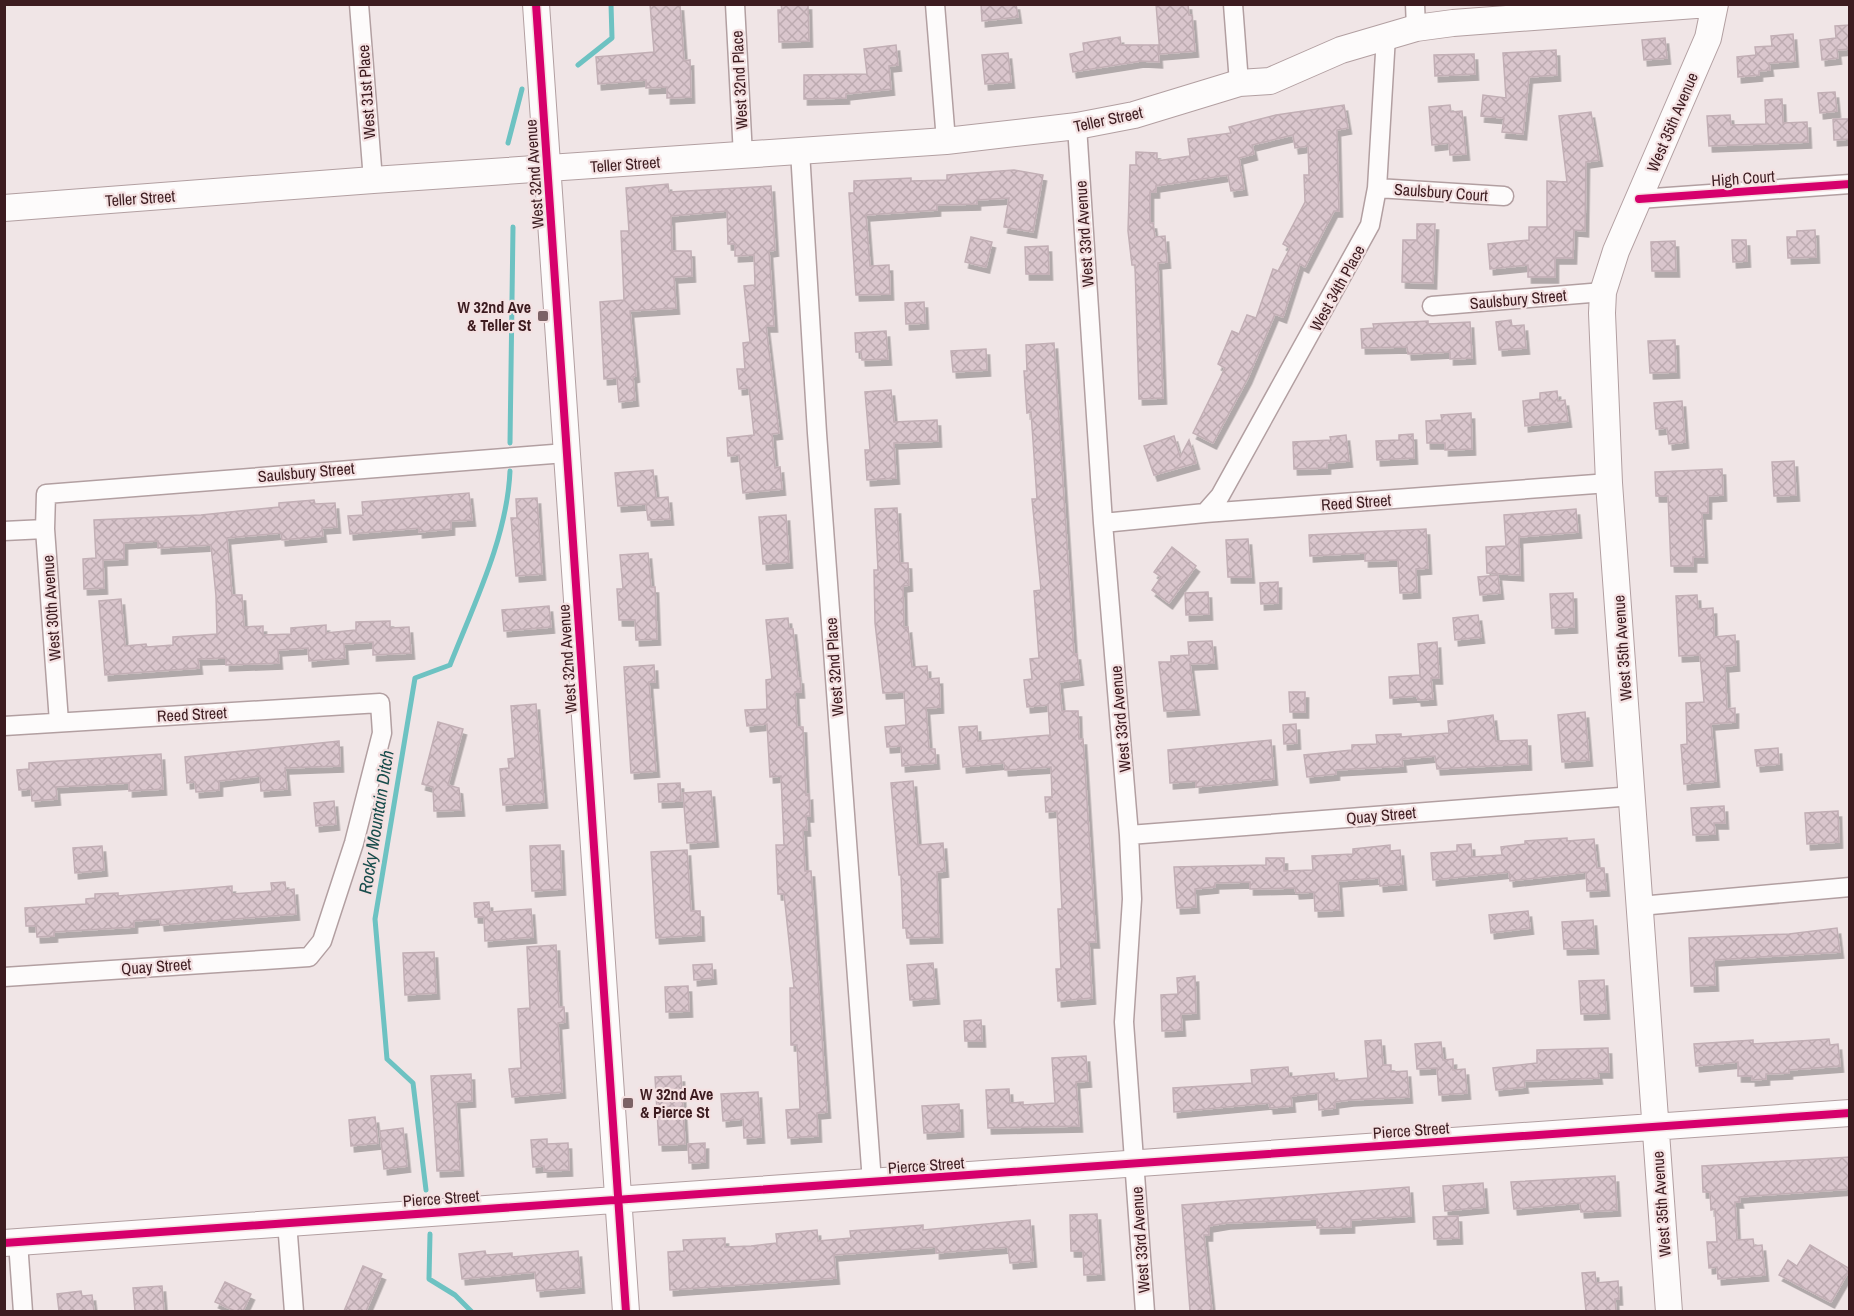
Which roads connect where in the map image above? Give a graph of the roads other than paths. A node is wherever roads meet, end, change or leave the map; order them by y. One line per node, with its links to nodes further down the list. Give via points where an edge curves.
1 (359, 4): 16 (street, West 31st Place)
2 (536, 4): 15 (street, West 32nd Avenue)
3 (735, 4): 14 (street, West 32nd Place)
4 (935, 4): 12 (street)
5 (1233, 4): 10 (street)
6 (1709, 4): 8 (street, Teller Street, via 1453,23)
7 (1715, 4): 20 (street, West 35th Avenue, via 1708,38)
8 (1416, 16): 9 (street, Teller Street)
9 (1386, 36): 10 (street, Teller Street, via 1341,50 1270,81); 18 (street, West 34th Place)
10 (1239, 83): 11 (street, Teller Street, via 1134,115)
11 (1077, 126): 12 (street, Teller Street); 28 (street, West 33rd Avenue)
12 (946, 141): 13 (street, Teller Street)
13 (800, 152): 14 (street, Teller Street); 42 (street, West 32nd Place)
14 (743, 156): 15 (street, Teller Street)
15 (547, 169): 16 (street, Teller Street); 24 (street, West 32nd Avenue)
16 (373, 180): 21 (street, Teller Street)
17 (1850, 184): 20 (street, High Court)
18 (1377, 188): 19 (street, Saulsbury Court); 27 (street, West 34th Place, via 1364,240 1220,496)
19 (1504, 196)
20 (1639, 199): 22 (street, West 35th Avenue)
21 (4, 208)
22 (1603, 292): 23 (street, Saulsbury Street); 25 (street, West 35th Avenue)
23 (1432, 306)
24 (566, 453): 26 (street, Saulsbury Street); 43 (street, West 32nd Avenue)
25 (1610, 483): 27 (street, Reed Street); 33 (street, West 35th Avenue)
26 (46, 494): 29 (street, West 30th Avenue)
27 (1205, 513): 28 (street, Reed Street)
28 (1103, 523): 34 (street, West 33rd Avenue)
29 (45, 529): 30 (street); 31 (street, West 30th Avenue)
30 (4, 531)
31 (59, 723): 32 (street, Reed Street); 37 (street, Reed Street, via 380,703 382,733 354,843 322,940)
32 (4, 726)
33 (1633, 795): 34 (street, Quay Street); 36 (street, West 35th Avenue)
34 (1130, 835): 41 (street, West 33rd Avenue, via 1132,899 1124,1022)
35 (1850, 887): 36 (street)
36 (1640, 906): 40 (street, West 35th Avenue)
37 (309, 957): 38 (street, Quay Street)
38 (4, 977)
39 (1850, 1113): 40 (street, Pierce Street)
40 (1656, 1126): 41 (street, Pierce Street); 50 (street, West 35th Avenue)
41 (1134, 1164): 42 (street, Pierce Street); 49 (street, West 33rd Avenue)
42 (872, 1182): 43 (street, Pierce Street)
43 (617, 1200): 44 (street, Pierce Street); 48 (street, West 32nd Avenue)
44 (287, 1222): 45 (street, Pierce Street); 47 (street)
45 (11, 1242): 46 (street)
46 (23, 1311)
47 (294, 1311)
48 (626, 1311)
49 (1145, 1311)
50 (1669, 1311)

